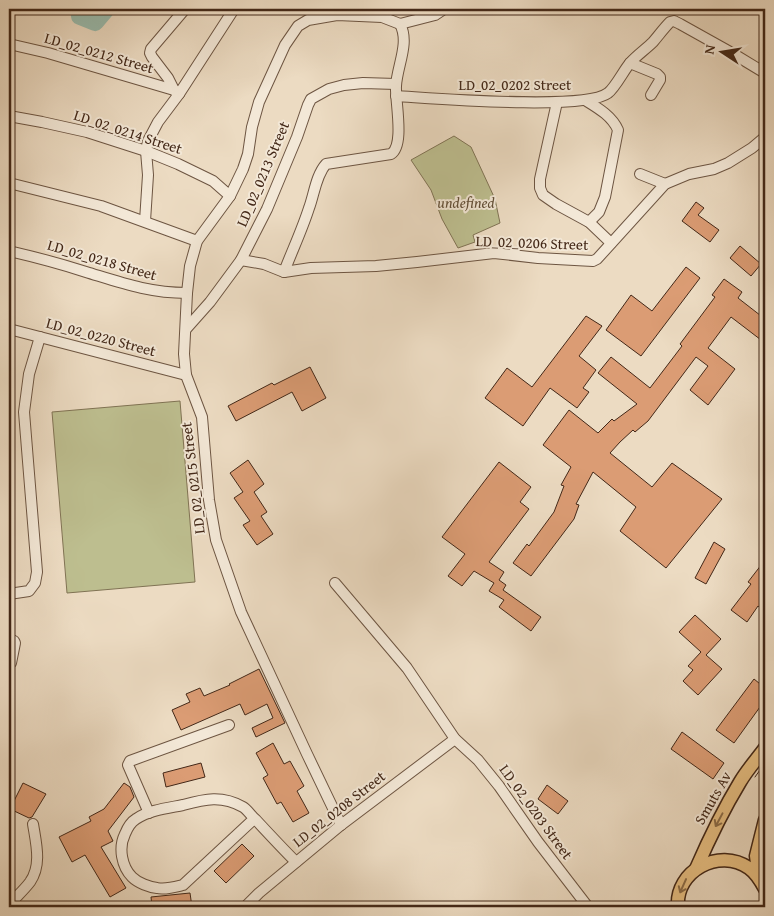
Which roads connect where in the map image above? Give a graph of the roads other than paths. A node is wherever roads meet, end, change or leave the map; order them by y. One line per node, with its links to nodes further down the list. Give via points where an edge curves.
1 (185, 9): 9 (street, via 150,53)
2 (444, 9): 4 (street)
3 (229, 11): 9 (street)
4 (400, 24): 8 (street, via 404,30 403,45); 20 (street, LD_02_0215 Street, via 382,18 337,15 308,20 298,26 285,45 259,102 248,154)
5 (9, 44): 9 (street, LD_02_0212 Street)
6 (630, 63): 7 (street, LD_02_0202 Street, via 674,21); 10 (street, via 660,77); 12 (street, LD_02_0202 Street, via 608,93)
7 (765, 73)
8 (396, 84): 11 (street); 26 (street, LD_02_0213 Street, via 344,85 311,99 267,209)
9 (177, 92): 16 (street, via 148,141)
10 (651, 95)
11 (396, 96): 13 (street, LD_02_0202 Street); 27 (street, via 399,127 396,148 387,155 326,164)
12 (585, 100): 13 (street, LD_02_0202 Street); 22 (street, via 601,110 618,130 605,197 599,212)
13 (556, 102): 22 (street, via 540,188 543,195)
14 (9, 116): 16 (street, LD_02_0214 Street, via 88,132)
15 (765, 137): 19 (street, LD_02_0206 Street, via 721,166)
16 (146, 151): 20 (street, LD_02_0214 Street, via 213,180); 21 (street, via 148,175)
17 (640, 174): 19 (street)
18 (9, 183): 21 (street)
19 (665, 184): 24 (street, LD_02_0206 Street)
20 (230, 196): 23 (street, LD_02_0215 Street)
21 (144, 220): 23 (street)
22 (589, 222): 24 (street)
23 (197, 241): 28 (street, LD_02_0215 Street)
24 (611, 243): 27 (street, LD_02_0206 Street, via 593,261 494,253)
25 (9, 251): 28 (street, LD_02_0218 Street, via 138,288)
26 (241, 260): 27 (street); 30 (street, LD_02_0213 Street)
27 (284, 272)
28 (187, 293): 30 (street, LD_02_0215 Street)
29 (9, 329): 31 (street, LD_02_0220 Street)
30 (186, 329): 32 (street, LD_02_0215 Street)
31 (40, 337): 32 (street, LD_02_0220 Street); 34 (street, via 29,374 24,412 37,572 29,592)
32 (186, 375): 44 (street, LD_02_0215 Street, via 202,417 209,500 216,540 226,570 241,612)
33 (335, 583): 38 (street, LD_02_0203 Street, via 407,668)
34 (9, 594)
35 (9, 639): 36 (street, via 15,643)
36 (11, 663)
37 (228, 725): 40 (street, via 130,761 128,765)
38 (455, 739): 44 (street, LD_02_0208 Street); 51 (street, LD_02_0203 Street, via 499,786)
39 (765, 748): 46 (main road, Smuts Av, one-way to 46, via 728,802)
40 (149, 813): 41 (street, via 216,798 245,808); 41 (street, via 134,820 123,837 121,848 123,862 132,877 158,889 183,885)
41 (254, 819): 45 (street)
42 (765, 820): 47 (main road, via 756,856)
43 (33, 824): 49 (street, via 36,869 31,881)
44 (341, 825): 45 (street, LD_02_0208 Street)
45 (296, 862): 50 (street, LD_02_0208 Street)
46 (696, 869): 47 (main road, via 708,862 722,860 736,862); 52 (main road, Smuts Av, one-way to 52, via 680,890)
47 (759, 877): 48 (main road)
48 (765, 889)
49 (9, 905)
50 (245, 907)
51 (588, 907)
52 (678, 907)

